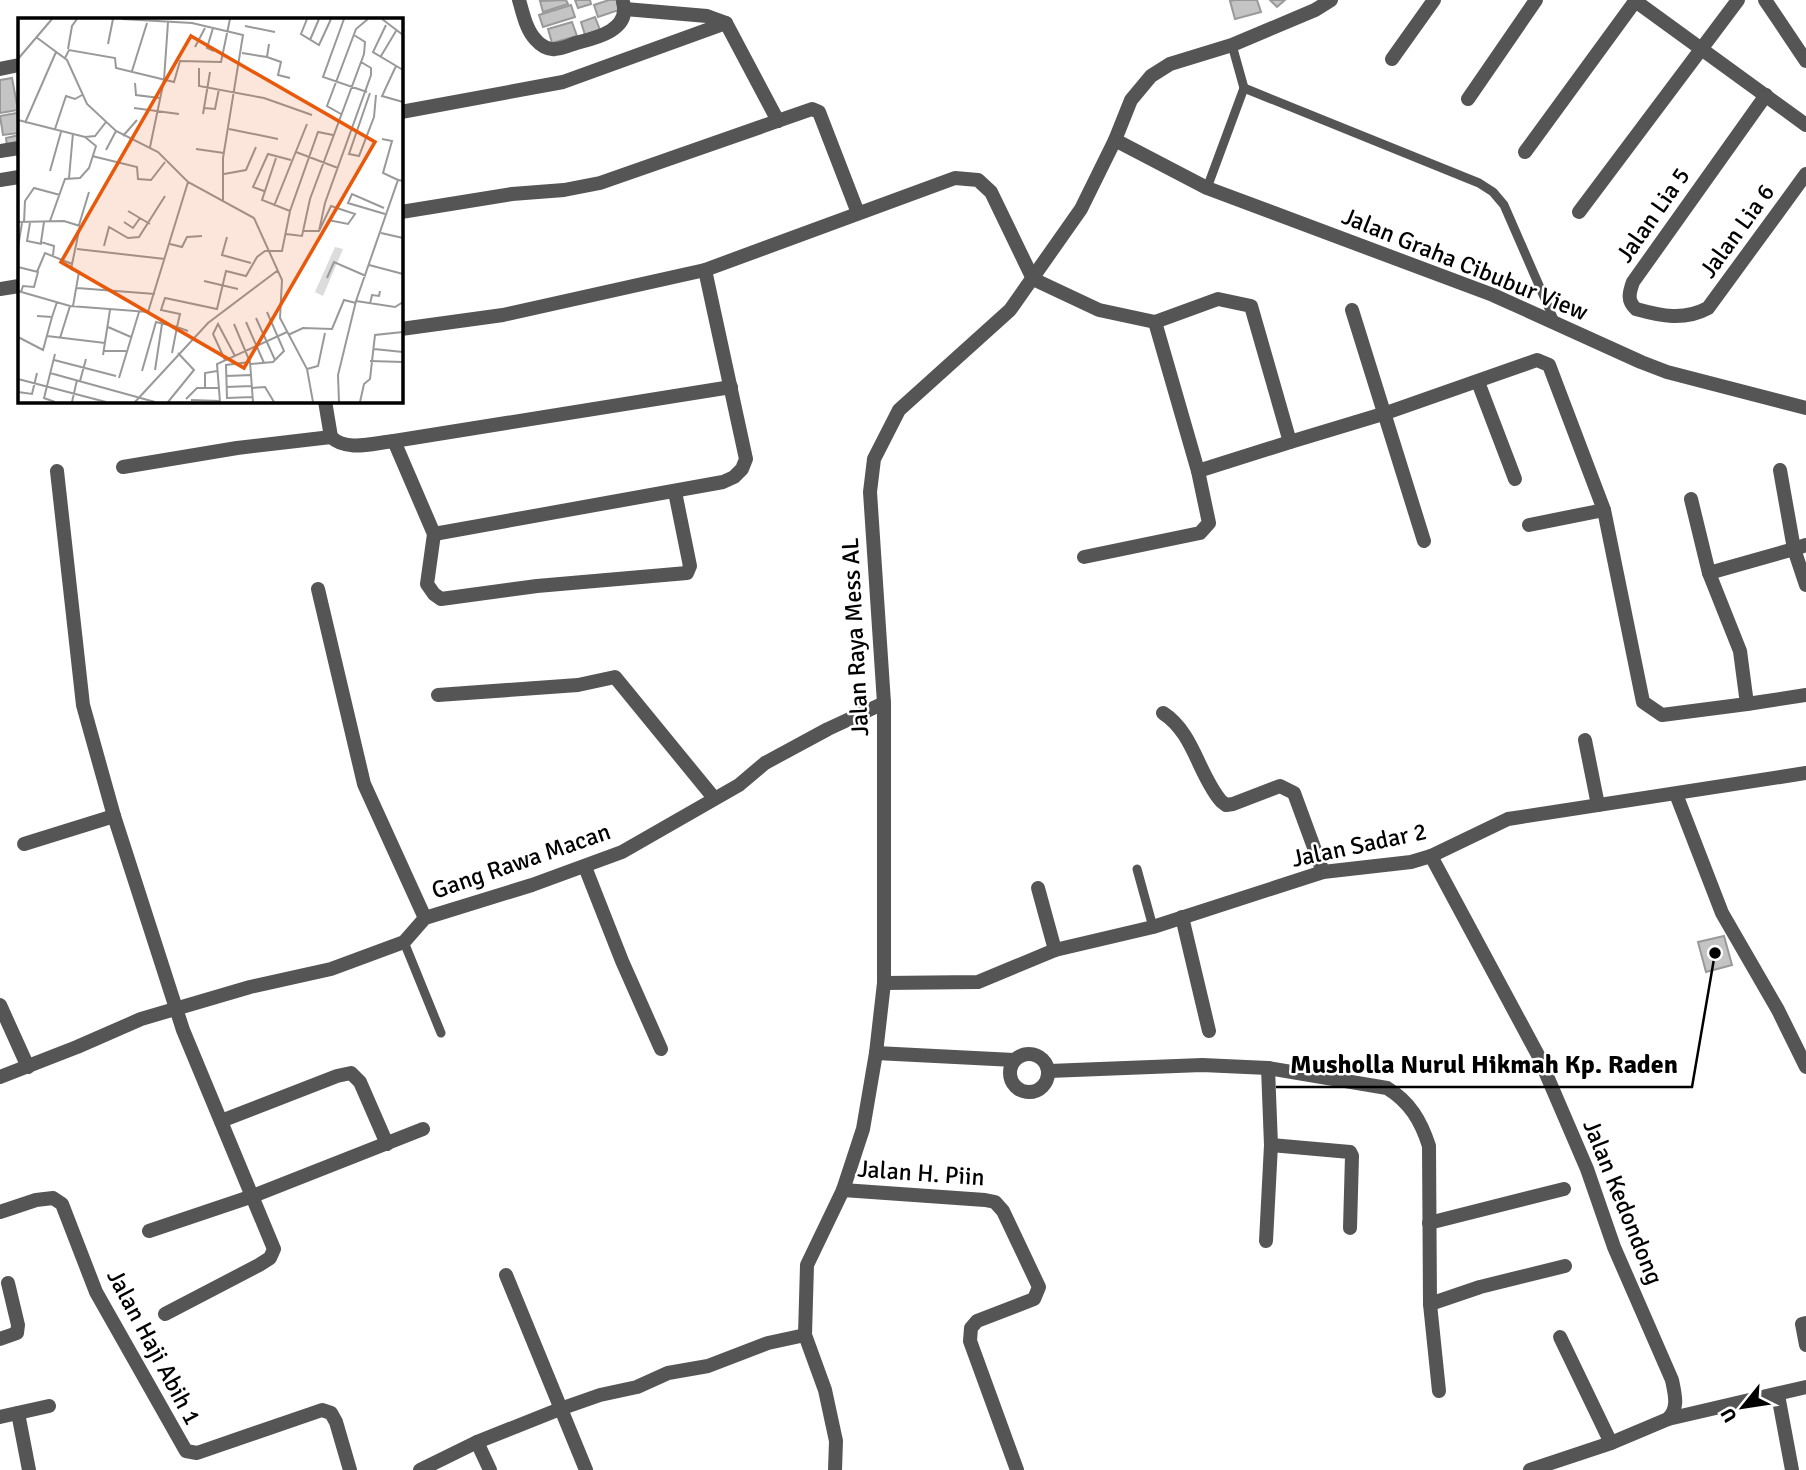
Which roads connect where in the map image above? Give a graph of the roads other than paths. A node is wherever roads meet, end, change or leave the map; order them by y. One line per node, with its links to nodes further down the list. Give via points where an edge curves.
1 (519, 0): 8 (street, via 535,40 555,49 604,35 620,23)
2 (1331, 0): 10 (street, Jalan Raya Mess AL)
3 (1434, 0): 12 (street)
4 (1536, 0): 18 (street)
5 (1635, 0): 11 (street); 25 (street)
6 (1738, 0): 11 (street)
7 (1765, 0): 13 (street)
8 (624, 5): 9 (street, via 707,16)
9 (726, 23): 19 (street, via 563,82); 20 (street)
10 (1232, 45): 16 (lane); 22 (street, Jalan Raya Mess AL, via 1170,64 1151,76 1131,100)
11 (1703, 49): 17 (street); 31 (street)
12 (1392, 59)
13 (1806, 61)
14 (18, 65): 15 (street)
15 (0, 69)
16 (1244, 88): 29 (lane); 40 (lane, via 1493,192 1504,205)
17 (1766, 95): 21 (street); 38 (street, Jalan Lia 5, via 1629,293 1636,309 1667,317)
18 (1468, 99)
19 (402, 112)
20 (778, 121): 30 (street, via 600,183); 32 (street, via 812,109 819,112)
21 (1806, 125)
22 (1115, 140): 29 (street, Jalan Graha Cibubur View); 34 (street, Jalan Raya Mess AL, via 1081,209)
23 (18, 148): 24 (street)
24 (0, 151)
25 (1525, 152)
26 (1806, 174): 38 (street, Jalan Lia 6, via 1714,303)
27 (18, 177): 28 (street)
28 (0, 180)
29 (1207, 188): 40 (street, Jalan Graha Cibubur View)
30 (402, 212)
31 (1580, 212)
32 (859, 213): 33 (street); 34 (street, via 955,178 978,180 991,192)
33 (705, 270): 41 (street, via 503,315); 43 (street)
34 (1033, 279): 39 (street, via 1099,310); 68 (street, Jalan Raya Mess AL, via 1010,310 899,410 874,459 870,492)
35 (18, 286): 36 (street)
36 (0, 289)
37 (1352, 310): 46 (street)
38 (1701, 312)
39 (1155, 322): 49 (street, via 1218,299 1251,306); 53 (street)
40 (1555, 322): 45 (street, Jalan Graha Cibubur View, via 1667,372)
41 (402, 329)
42 (1478, 382): 46 (street); 54 (street); 57 (street, via 1537,360 1549,365)
43 (731, 387): 48 (street); 55 (street, via 746,458 742,469 723,482)
44 (325, 402): 47 (street)
45 (1806, 408)
46 (1386, 413): 49 (street); 60 (street)
47 (331, 436): 48 (street, via 338,444 349,446); 50 (street)
48 (394, 441): 59 (street)
49 (1290, 442): 53 (street)
50 (123, 467)
51 (1780, 470): 61 (street)
52 (57, 471): 76 (street, via 83,705)
53 (1198, 471): 62 (street, via 1209,523 1200,533)
54 (1515, 479)
55 (675, 492): 59 (street); 59 (street, via 690,566 687,573 441,599 427,584)
56 (1691, 499): 63 (street)
57 (1604, 510): 58 (street); 69 (street, via 1643,702 1662,715)
58 (1529, 525)
59 (435, 534)
60 (1424, 541)
61 (1800, 547): 63 (street); 64 (street)
62 (1084, 557)
63 (1709, 573): 69 (street, via 1740,651)
64 (1806, 585)
65 (318, 589): 84 (street, via 364,784)
66 (438, 695): 74 (street, via 578,685 615,677)
67 (1806, 695): 69 (street)
68 (884, 703): 74 (street, Gang Rawa Macan, via 828,729); 88 (street, Jalan Raya Mess AL)
69 (1747, 704)
70 (1163, 713): 81 (street, via 1184,734 1226,805 1280,786 1294,793)
71 (1585, 740): 75 (street)
72 (1806, 773): 73 (street, Jalan Sadar 2)
73 (1676, 794): 75 (street, Jalan Sadar 2); 97 (street, via 1722,913)
74 (714, 797): 79 (street, Gang Rawa Macan, via 622,852)
75 (1598, 805): 78 (street, Jalan Sadar 2, via 1508,819)
76 (114, 816): 77 (street); 90 (street)
77 (24, 844)
78 (1431, 856): 81 (street, Jalan Sadar 2); 130 (street, Jalan Kedondong, via 1538,1055 1587,1169 1614,1247 1672,1380 1676,1399)
79 (585, 867): 84 (street, Gang Rawa Macan); 93 (street)
80 (1136, 869): 85 (lane)
81 (1322, 872): 83 (street, Jalan Sadar 2)
82 (1038, 888): 87 (street)
83 (1182, 917): 85 (street, Jalan Sadar 2); 91 (street)
84 (425, 918): 86 (street, Gang Rawa Macan)
85 (1153, 927): 87 (street, Jalan Sadar 2)
86 (404, 942): 90 (street, Gang Rawa Macan, via 331,969); 92 (lane)
87 (1055, 950): 88 (street, Jalan Sadar 2, via 978,982)
88 (884, 983): 94 (street, Jalan Raya Mess AL)
89 (0, 1005): 96 (street)
90 (177, 1009): 96 (street, Gang Rawa Macan, via 141,1019); 101 (street)
91 (1209, 1031)
92 (441, 1032)
93 (661, 1049)
94 (876, 1053): 95 (street); 106 (street, Jalan Raya Mess AL, via 863,1129)
95 (1014, 1060): 99 (street, via 1035,1054); 99 (street, via 1012,1082 1024,1091 1044,1085)
96 (28, 1067): 100 (street, Gang Rawa Macan)
97 (1806, 1067)
98 (1268, 1068): 99 (street, via 1202,1065); 104 (street); 109 (street, via 1370,1084 1398,1095 1422,1125 1429,1146)
99 (1049, 1071)
100 (0, 1077)
101 (221, 1121): 103 (street, via 351,1073 360,1082); 107 (street)
102 (423, 1129): 103 (street)
103 (387, 1144): 107 (street)
104 (1270, 1145): 110 (street, via 1350,1152); 112 (street)
105 (1564, 1189): 109 (street)
106 (843, 1190): 119 (street, Jalan Raya Mess AL, via 807,1265); 139 (street, Jalan H. Piin, via 995,1202 1003,1211 1039,1287 1034,1299 984,1317 971,1328 970,1341)
107 (253, 1196): 111 (street); 117 (street, via 274,1254)
108 (0, 1212): 134 (street, Jalan Haji Abih 1, via 36,1200 53,1198 62,1204 96,1292 186,1451 197,1453 322,1410 331,1413 336,1422)
109 (1429, 1223): 116 (street)
110 (1350, 1228)
111 (149, 1231)
112 (1266, 1241)
113 (1565, 1266): 116 (street)
114 (506, 1275): 127 (street)
115 (8, 1283): 121 (street, via 17,1333)
116 (1430, 1304): 124 (street)
117 (165, 1314)
118 (1806, 1323): 122 (street, via 1802,1324)
119 (806, 1335): 127 (street); 138 (street, Jalan Raya Mess AL, via 836,1441)
120 (1560, 1338): 132 (street)
121 (0, 1339)
122 (1806, 1345)
123 (1806, 1387): 125 (street)
124 (1439, 1391)
125 (1778, 1395): 130 (street); 141 (street)
126 (49, 1406): 128 (street)
127 (559, 1409): 131 (street); 137 (street)
128 (18, 1413): 129 (street); 133 (street)
129 (0, 1417)
130 (1668, 1419): 132 (street)
131 (477, 1442): 135 (street); 136 (street)
132 (1611, 1443): 140 (street)
133 (29, 1470)
134 (350, 1470)
135 (420, 1470)
136 (490, 1470)
137 (586, 1470)
138 (835, 1470)
139 (1017, 1470)
140 (1530, 1470)
141 (1792, 1470)

